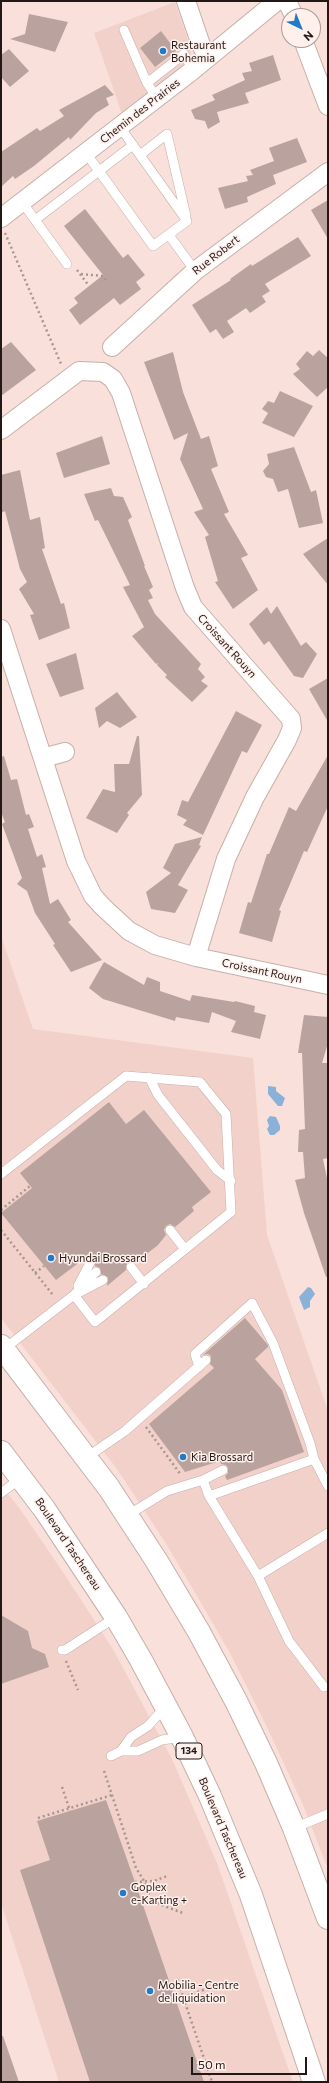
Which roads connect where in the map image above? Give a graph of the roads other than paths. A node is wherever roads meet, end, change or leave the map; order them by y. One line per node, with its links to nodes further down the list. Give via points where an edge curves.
1 (186, 1): 5 (street)
2 (277, 1): 5 (street, Chemin des Prairies)
3 (124, 30): 7 (lane)
4 (306, 48): 9 (street)
5 (208, 58): 6 (street, Chemin des Prairies)
6 (193, 70): 7 (lane, via 184,54); 8 (street, Chemin des Prairies)
7 (147, 83): 8 (lane)
8 (157, 98): 10 (street, Chemin des Prairies)
9 (328, 106)
10 (120, 127): 11 (lane); 12 (street, Chemin des Prairies)
11 (133, 145): 13 (lane); 14 (lane)
12 (86, 153): 14 (lane); 16 (street, Chemin des Prairies)
13 (140, 155): 18 (lane); 18 (lane, via 167,134)
14 (99, 171): 17 (lane); 20 (lane, via 153,246)
15 (328, 172): 22 (street, Rue Robert)
16 (22, 202): 17 (lane); 19 (street, Chemin des Prairies)
17 (35, 220): 21 (lane)
18 (187, 221): 20 (lane)
19 (3, 225)
20 (169, 235): 22 (lane)
21 (71, 266)
22 (195, 270): 23 (street, Rue Robert)
23 (112, 347)
24 (1, 430): 28 (street, Croissant Rouyn, via 74,373 92,370 110,376 117,384 193,607 291,719 292,728 287,740 254,797 229,853)
25 (1, 629): 27 (street, Croissant Rouyn)
26 (64, 752): 27 (street)
27 (43, 758): 28 (street, Croissant Rouyn, via 76,860 93,896 116,920 143,940)
28 (196, 956): 29 (street, Croissant Rouyn)
29 (328, 985)
30 (149, 1077): 31 (lane, via 126,1076); 32 (lane, via 158,1096 217,1170); 32 (lane, via 200,1082 226,1114)
31 (1, 1174)
32 (230, 1181): 34 (lane, via 231,1212)
33 (170, 1230): 34 (lane)
34 (184, 1248): 39 (lane, via 172,1262)
35 (90, 1263): 40 (lane)
36 (131, 1267): 39 (lane)
37 (96, 1272): 40 (lane)
38 (103, 1280): 40 (lane)
39 (144, 1284): 40 (lane, via 95,1322)
40 (74, 1295): 41 (lane)
41 (2, 1348): 45 (main road)
42 (206, 1360): 43 (lane)
43 (199, 1367): 45 (lane, via 125,1431); 46 (lane, via 194,1354 252,1303 273,1343)
44 (1, 1452): 48 (main road, Boulevard Taschereau / 134)
45 (87, 1458): 53 (main road)
46 (314, 1459): 50 (lane); 52 (lane)
47 (223, 1470): 49 (lane)
48 (21, 1478): 51 (lane); 56 (main road, Boulevard Taschereau / 134, via 70,1546)
49 (203, 1480): 52 (lane); 53 (lane, via 167,1491)
50 (328, 1486)
51 (1, 1493)
52 (209, 1496): 55 (lane)
53 (128, 1515): 64 (main road, via 221,1672 258,1744)
54 (328, 1533): 55 (lane)
55 (258, 1576): 58 (lane, via 289,1641)
56 (116, 1617): 57 (lane); 59 (main road, Boulevard Taschereau / 134)
57 (62, 1650)
58 (324, 1687)
59 (166, 1706): 60 (main road, Boulevard Taschereau / 134); 61 (lane, via 148,1726 131,1737)
60 (182, 1737): 61 (lane, via 162,1740 138,1751); 66 (main road, Boulevard Taschereau / 134, via 210,1796 251,1895)
61 (121, 1751): 62 (lane)
62 (111, 1756)
63 (328, 1814): 64 (lane)
64 (294, 1828): 65 (main road)
65 (328, 1918)
66 (314, 2082)

